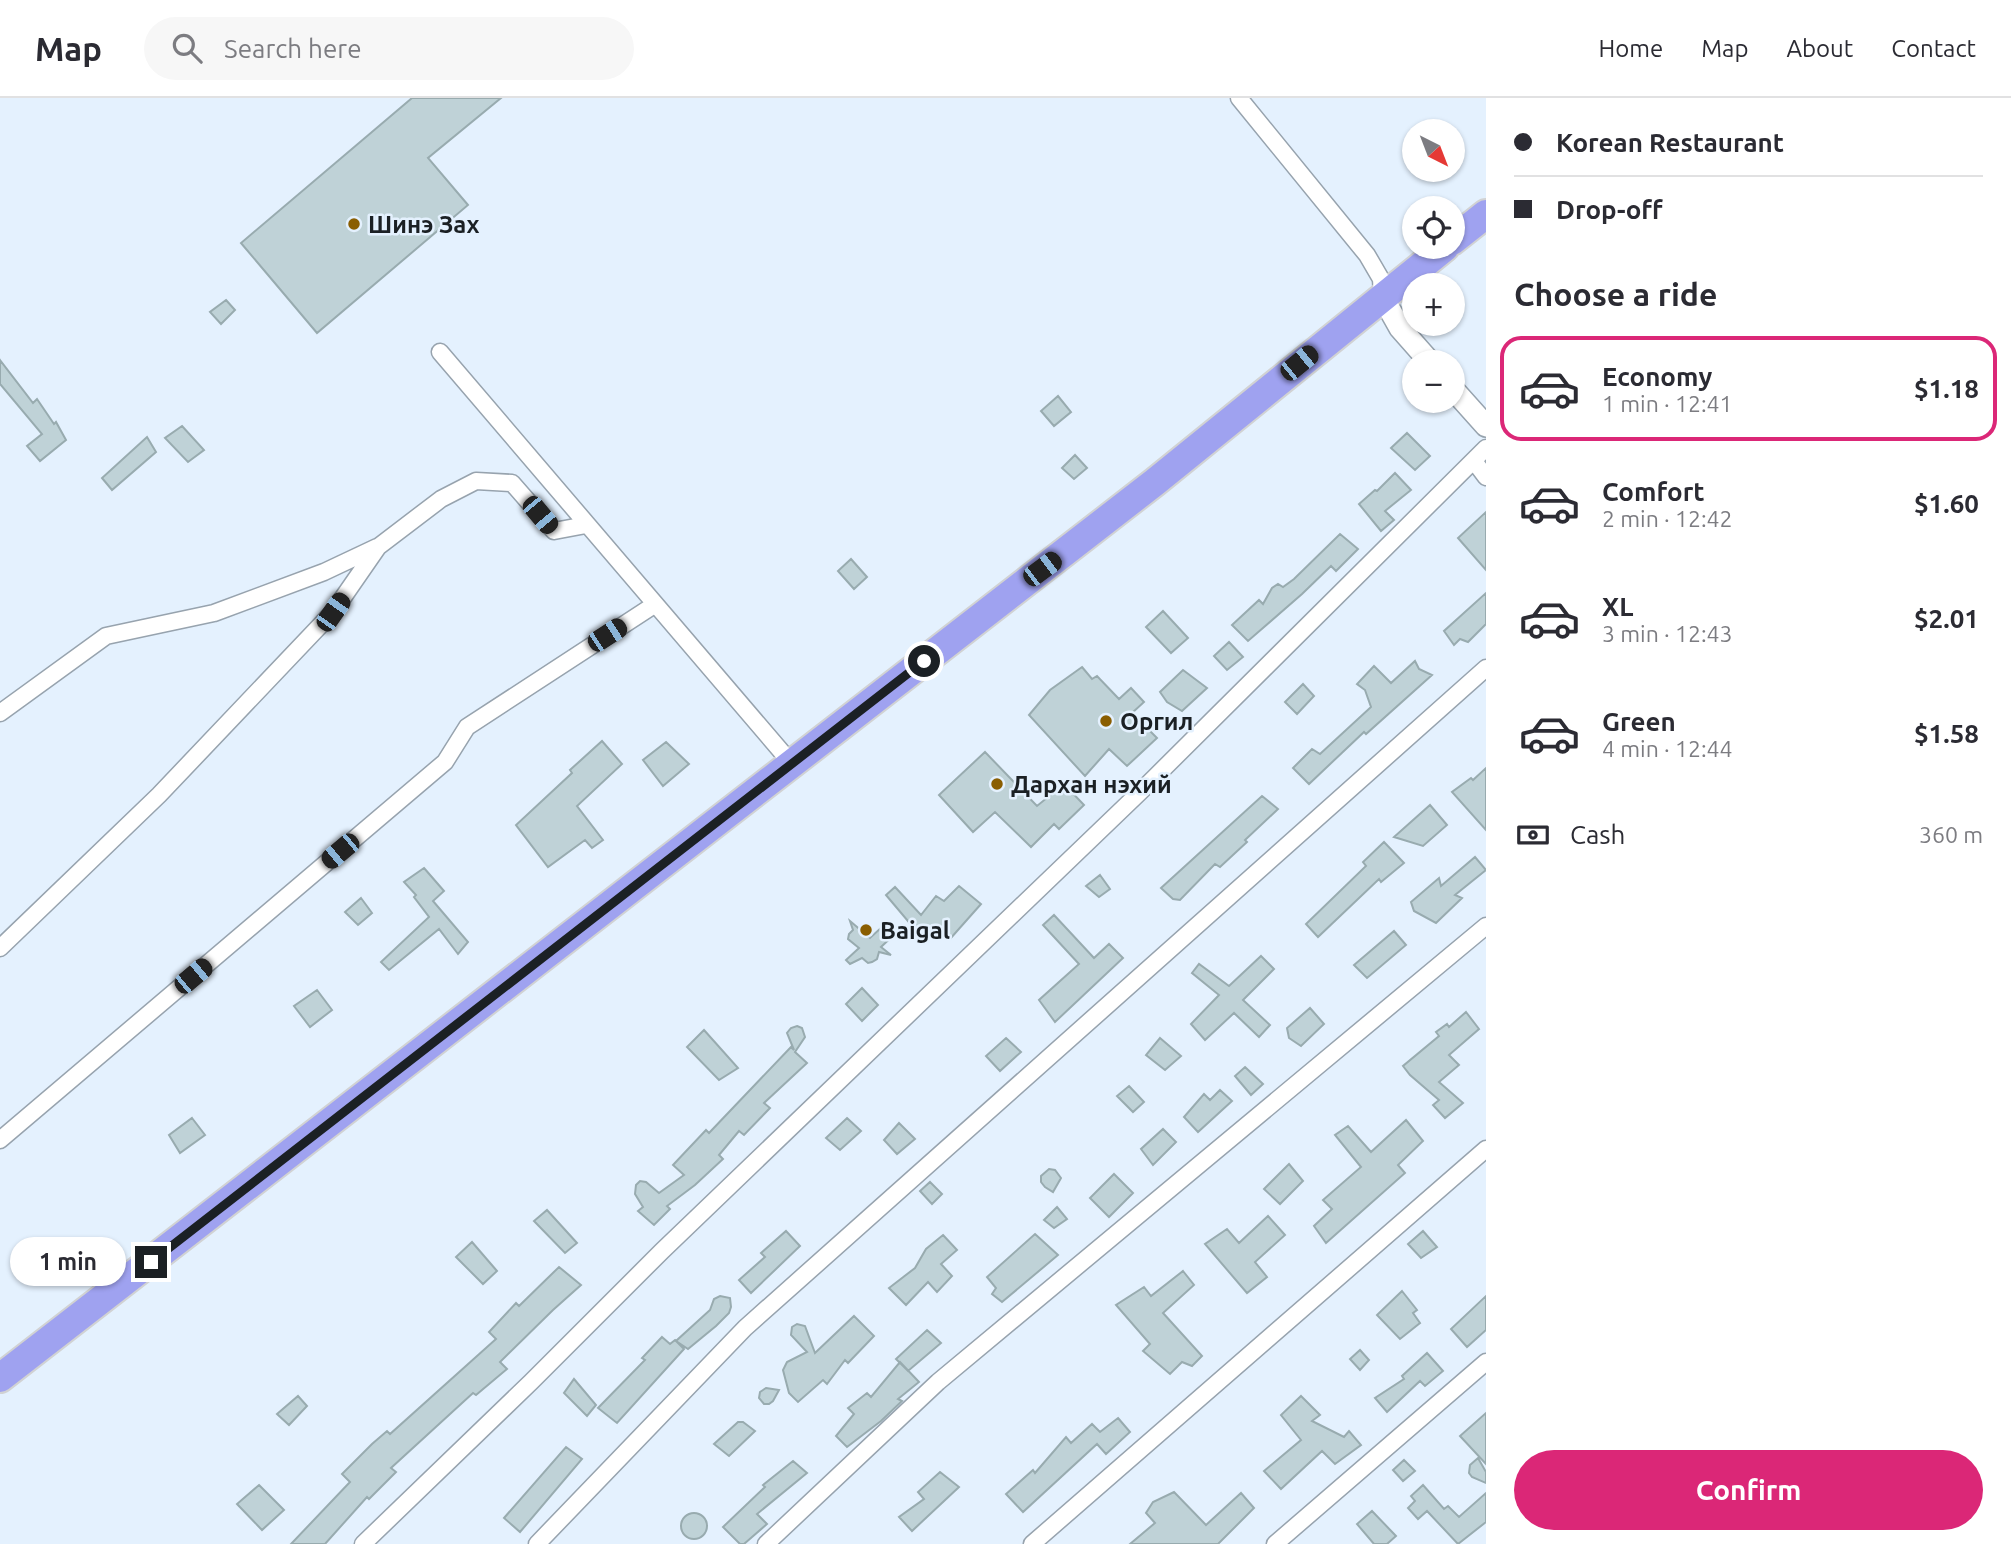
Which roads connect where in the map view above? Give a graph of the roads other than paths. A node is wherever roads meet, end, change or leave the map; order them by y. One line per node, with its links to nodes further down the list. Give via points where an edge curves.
1 (1239, 98): 5 (street, via 1367,255 1381,279)
2 (1486, 215): 3 (highway)
3 (1465, 231)
4 (1429, 259): 5 (highway)
5 (1381, 296): 6 (street); 18 (highway, via 1155,482)
6 (1419, 350)
7 (440, 352): 13 (street)
8 (1465, 403): 9 (street)
9 (1486, 426)
10 (1486, 448): 11 (street)
11 (1474, 461): 12 (street); 25 (street, via 1139,793)
12 (1486, 477)
13 (586, 525): 14 (street, via 554,531 512,483 476,481 441,499); 15 (street)
14 (378, 547): 17 (street, via 215,614 106,636); 20 (street, via 333,612 159,795)
15 (654, 605): 18 (street); 21 (street, via 467,727 445,762)
16 (1486, 668): 26 (street, via 744,1328)
17 (0, 713)
18 (792, 764): 24 (highway)
19 (1486, 926): 27 (street, via 938,1382)
20 (0, 948)
21 (0, 1140)
22 (1486, 1149): 28 (street)
23 (1486, 1362): 29 (street)
24 (0, 1378)
25 (363, 1544)
26 (537, 1544)
27 (766, 1544)
28 (1032, 1544)
29 (1275, 1544)

